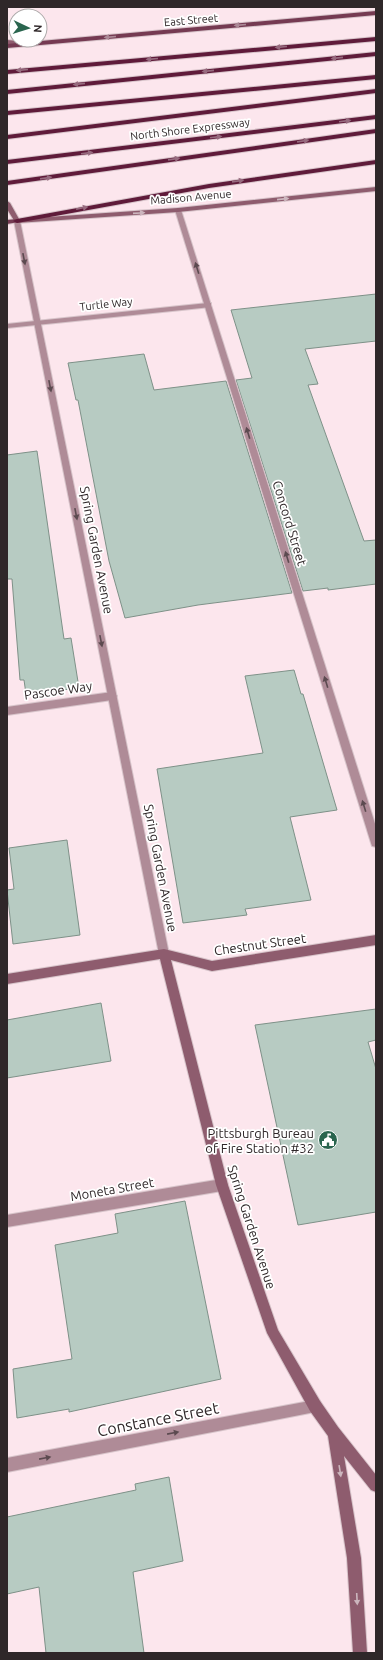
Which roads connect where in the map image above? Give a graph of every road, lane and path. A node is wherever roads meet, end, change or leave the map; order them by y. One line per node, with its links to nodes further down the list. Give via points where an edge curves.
1 (376, 14): 3 (main road, East Street, one-way to 3)
2 (376, 39): 5 (highway, one-way to 5)
3 (48, 42)
4 (376, 54): 8 (highway, one-way to 8)
5 (7, 72)
6 (376, 77): 9 (highway)
7 (376, 91): 12 (highway)
8 (7, 92)
9 (7, 113)
10 (376, 118): 13 (highway, North Shore Expressway, one-way to 10)
11 (376, 131): 15 (highway, one-way to 11)
12 (7, 137)
13 (7, 162)
14 (376, 162): 19 (highway, one-way to 14, via 209,186)
15 (7, 183)
16 (376, 189): 18 (street, Madison Avenue, one-way to 16)
17 (7, 204): 19 (street)
18 (178, 210): 19 (street, Madison Avenue, one-way to 18); 21 (street, Concord Street, one-way to 18)
19 (17, 221): 20 (main road, Madison Avenue); 22 (street, Spring Garden Avenue, one-way to 22)
20 (7, 222)
21 (208, 305): 22 (street, Turtle Way); 26 (street, Concord Street, one-way to 21)
22 (37, 323): 23 (street, Turtle Way); 24 (street, Spring Garden Avenue, one-way to 24)
23 (7, 326)
24 (112, 696): 25 (street, Pascoe Way); 28 (street, Spring Garden Avenue)
25 (7, 711)
26 (376, 843)
27 (376, 940): 28 (street, Chestnut Street, via 212,966)
28 (164, 954): 29 (street, Chestnut Street); 30 (street, Spring Garden Avenue)
29 (7, 978)
30 (222, 1185): 31 (street, Moneta Street); 32 (street, Spring Garden Avenue, via 273,1333)
31 (7, 1221)
32 (315, 1406): 33 (street, Spring Garden Avenue); 34 (street, Constance Street, one-way to 32)
33 (333, 1432): 35 (street, Spring Garden Avenue); 36 (street, one-way to 36, via 354,1558)
34 (7, 1465)
35 (376, 1484)
36 (360, 1653)

